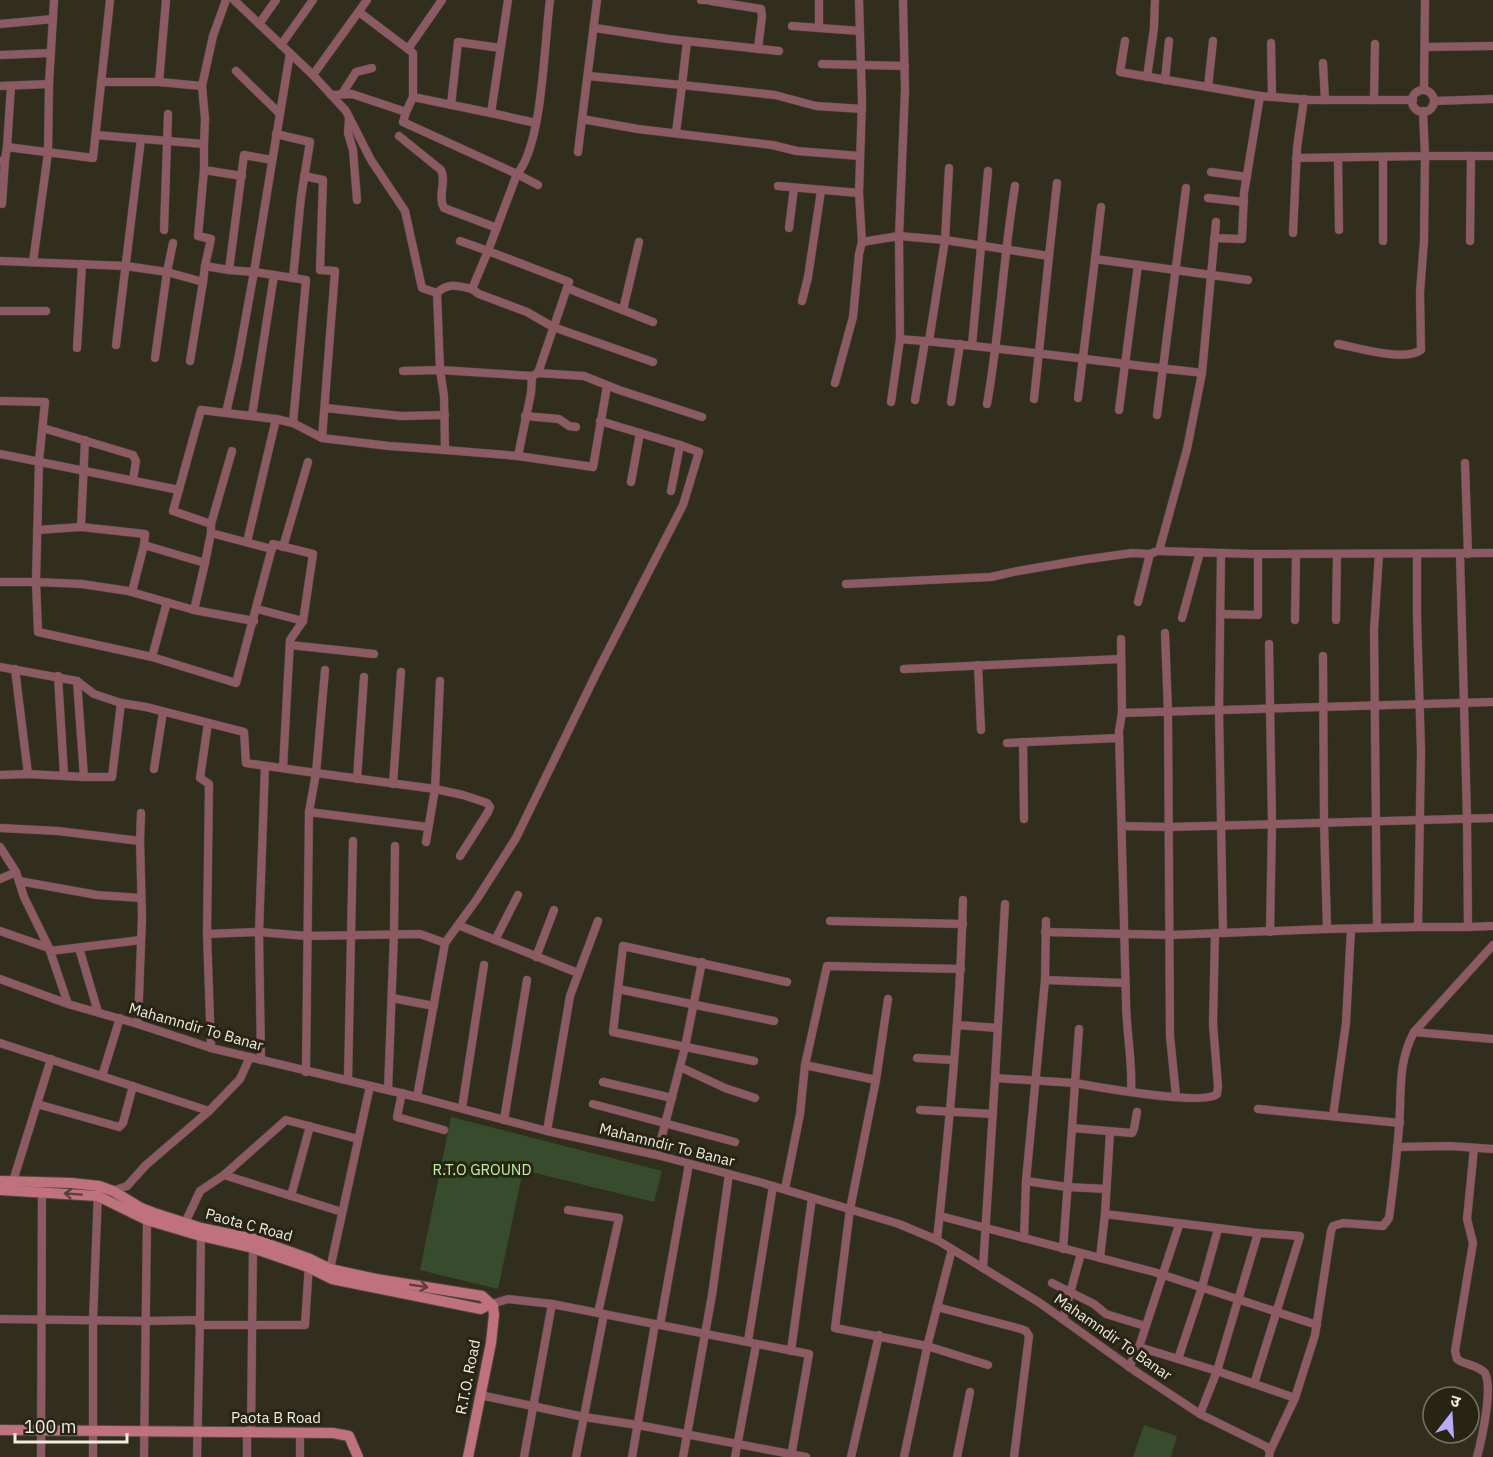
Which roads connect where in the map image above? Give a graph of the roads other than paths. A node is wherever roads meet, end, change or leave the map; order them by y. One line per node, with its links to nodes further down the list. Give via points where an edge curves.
1 (54, 0): 21 (street)
2 (110, 0): 54 (street)
3 (166, 0): 55 (street)
4 (226, 0): 60 (street)
5 (234, 0): 23 (street)
6 (276, 0): 23 (street)
7 (313, 0): 34 (street)
8 (367, 0): 20 (street)
9 (442, 0): 38 (street)
10 (508, 0): 37 (street)
11 (550, 0): 83 (street)
12 (597, 0): 26 (street)
13 (701, 0): 14 (street)
14 (711, 0): 39 (street, via 761,9)
15 (819, 0): 25 (street)
16 (859, 0): 27 (street)
17 (903, 0): 47 (street)
18 (1155, 0): 52 (street)
19 (1425, 0): 36 (street)
20 (359, 12): 38 (street); 50 (street)
21 (52, 19): 22 (street); 41 (street)
22 (0, 24)
23 (259, 24): 34 (street)
24 (792, 26): 25 (street)
25 (819, 27): 27 (street)
26 (595, 28): 28 (street); 51 (street)
27 (860, 31): 46 (street)
28 (687, 41): 39 (street); 57 (street)
29 (1125, 41): 52 (street, via 1120,72)
30 (1169, 41): 53 (street)
31 (1213, 41): 61 (street)
32 (1271, 43): 67 (street)
33 (1375, 44): 71 (street)
34 (281, 45): 42 (street)
35 (1493, 46): 36 (street)
36 (1425, 47): 62 (street)
37 (500, 48): 74 (street, via 458,42); 79 (street)
38 (408, 49): 66 (street, via 412,53)
39 (758, 49): 40 (street)
40 (779, 51)
41 (51, 53): 43 (street); 56 (street)
42 (290, 53): 50 (street); 78 (street)
43 (0, 55)
44 (1323, 63): 70 (street)
45 (822, 64): 46 (street)
46 (861, 65): 47 (street); 75 (street)
47 (905, 66): 130 (street)
48 (372, 68): 63 (street, via 356,72)
49 (236, 71): 78 (street)
50 (313, 75): 64 (street)
51 (588, 76): 57 (street); 82 (street)
52 (1147, 77): 53 (street)
53 (1165, 80): 61 (street)
54 (101, 82): 55 (street); 86 (street)
55 (159, 82): 60 (street)
56 (49, 84): 59 (street); 93 (street)
57 (682, 85): 75 (street, via 775,95 816,106); 84 (street)
58 (0, 86): 59 (street)
59 (11, 86): 91 (street)
60 (202, 86): 90 (street)
61 (1208, 87): 65 (street)
62 (1424, 90): 72 (street, via 1415,94); 73 (street)
63 (342, 94): 64 (street); 77 (street)
64 (331, 95): 81 (street)
65 (1260, 96): 67 (street); 110 (street)
66 (412, 97): 74 (street); 77 (street)
67 (1272, 97): 68 (street)
68 (1304, 99): 70 (street); 99 (street)
69 (1493, 99): 73 (street)
70 (1324, 100): 71 (street)
71 (1374, 100): 72 (street)
72 (1413, 100): 76 (street, via 1415,107)
73 (1434, 101): 76 (street, via 1432,107)
74 (451, 105): 79 (street)
75 (862, 109): 94 (street)
76 (1423, 111): 95 (street)
77 (406, 112): 107 (street, via 403,122)
78 (279, 113): 85 (street)
79 (491, 113): 83 (street)
80 (168, 114): 89 (street)
81 (349, 117): 120 (street); 161 (street, via 371,160 405,211 422,288)
82 (582, 118): 84 (street); 92 (street)
83 (536, 123): 107 (street, via 524,166)
84 (676, 133): 94 (street)
85 (276, 134): 101 (street); 109 (street, via 310,142)
86 (96, 135): 88 (street); 93 (street, via 93,158)
87 (399, 136): 125 (street, via 443,173 444,208)
88 (141, 139): 89 (street); 148 (street)
89 (167, 142): 90 (street); 127 (street)
90 (204, 144): 104 (street)
91 (7, 147): 93 (street); 102 (street)
92 (578, 152)
93 (48, 153): 145 (street)
94 (860, 156): 118 (street)
95 (1425, 156): 96 (street); 98 (street); 171 (street, via 1421,350 1389,354)
96 (1471, 156): 97 (street); 135 (street)
97 (1493, 156)
98 (1383, 157): 100 (street); 134 (street)
99 (1296, 158): 100 (street); 129 (street)
100 (1338, 158): 128 (street)
101 (272, 160): 108 (street, via 244,155); 153 (street)
102 (3, 161): 122 (street)
103 (950, 168): 133 (street)
104 (204, 170): 108 (street); 149 (street, via 198,236 211,239)
105 (988, 171): 139 (street)
106 (1210, 172): 110 (street)
107 (517, 174): 112 (street); 125 (street)
108 (242, 176): 150 (street)
109 (304, 176): 156 (street); 196 (street, via 323,180 320,270 335,271)
110 (1247, 177): 121 (street)
111 (1057, 183): 142 (street)
112 (538, 185)
113 (778, 186): 115 (street)
114 (1015, 186): 140 (street)
115 (794, 188): 117 (street); 126 (street)
116 (1186, 188): 151 (street)
117 (821, 191): 118 (street); 162 (street)
118 (859, 193): 137 (street)
119 (1208, 198): 121 (street)
120 (357, 200)
121 (1244, 202): 131 (street, via 1242,239)
122 (2, 204)
123 (1101, 207): 143 (street)
124 (1216, 222): 131 (street)
125 (496, 228): 141 (street)
126 (789, 228)
127 (164, 230)
128 (1339, 230)
129 (1293, 233)
130 (899, 236): 133 (street); 137 (street); 168 (street)
131 (1214, 238): 155 (street)
132 (460, 240): 141 (street)
133 (945, 240): 139 (street); 169 (street)
134 (1383, 241)
135 (1470, 241)
136 (639, 242): 163 (street)
137 (862, 242): 187 (street, via 854,317)
138 (173, 243): 152 (street)
139 (981, 245): 140 (street); 173 (street)
140 (1005, 249): 142 (street); 175 (street)
141 (488, 251): 159 (street, via 569,282); 160 (street)
142 (1049, 256): 176 (street)
143 (1095, 259): 147 (street); 178 (street)
144 (0, 261): 145 (street)
145 (33, 262): 146 (street)
146 (82, 264): 148 (street); 174 (street)
147 (1138, 265): 151 (street); 181 (street)
148 (126, 266): 152 (street); 172 (street)
149 (206, 266): 150 (street); 158 (street)
150 (229, 270): 153 (street)
151 (1176, 270): 155 (street); 182 (street)
152 (167, 272): 158 (street); 177 (street)
153 (254, 272): 154 (street); 198 (street)
154 (274, 275): 156 (street); 199 (street)
155 (1210, 276): 157 (street); 185 (street)
156 (293, 278): 206 (street, via 306,280)
157 (1248, 280)
158 (203, 282): 179 (street)
159 (567, 288): 163 (street); 167 (street)
160 (472, 289): 161 (street, via 453,284); 167 (street)
161 (437, 293): 183 (street)
162 (802, 301)
163 (623, 310): 166 (street)
164 (0, 311): 165 (street)
165 (46, 311)
166 (653, 322)
167 (553, 327): 180 (street); 186 (street)
168 (900, 339): 169 (street); 193 (street)
169 (927, 341): 170 (street); 191 (street)
170 (960, 344): 173 (street); 194 (street)
171 (1338, 344)
172 (116, 345)
173 (972, 345): 175 (street)
174 (76, 348)
175 (997, 348): 176 (street); 195 (street)
176 (1039, 354): 178 (street); 190 (street)
177 (155, 358)
178 (1083, 360): 181 (street); 189 (street)
179 (190, 361)
180 (653, 362)
181 (1126, 365): 182 (street); 197 (street)
182 (1163, 369): 185 (street); 201 (street)
183 (440, 370): 184 (street); 186 (street); 200 (street)
184 (403, 371)
185 (1202, 374): 233 (street, via 1187,449)
186 (535, 375): 188 (street, via 584,376); 202 (street)
187 (835, 382)
188 (607, 386): 203 (street); 205 (street)
189 (1078, 398)
190 (1034, 399)
191 (915, 400)
192 (0, 401): 208 (street, via 45,402)
193 (891, 402)
194 (951, 402)
195 (987, 404)
196 (325, 408): 200 (street, via 401,416); 210 (street)
197 (1119, 410)
198 (226, 413): 199 (street); 223 (street, via 201,410)
199 (252, 415): 204 (street)
200 (445, 415): 213 (street)
201 (1157, 415)
202 (525, 416): 207 (street, via 559,418); 216 (street)
203 (702, 417)
204 (276, 419): 206 (street); 229 (street)
205 (600, 421): 209 (street); 216 (street, via 592,467)
206 (293, 423): 210 (street)
207 (576, 427)
208 (43, 428): 211 (street); 217 (street)
209 (640, 433): 212 (street); 222 (street)
210 (322, 438): 213 (street)
211 (85, 440): 220 (street); 221 (street, via 133,455)
212 (680, 445): 224 (street); 336 (street, via 699,452 683,505 516,838)
213 (445, 450): 216 (street)
214 (232, 451): 225 (street)
215 (0, 454): 217 (street)
216 (518, 456)
217 (39, 461): 220 (street); 227 (street)
218 (308, 462): 231 (street)
219 (1465, 463): 242 (street)
220 (83, 471): 221 (street); 226 (street)
221 (133, 480): 223 (street)
222 (631, 482)
223 (179, 490): 225 (street, via 173,511)
224 (671, 491)
225 (211, 524): 228 (street)
226 (81, 526): 227 (street); 230 (street, via 145,534)
227 (37, 530): 246 (street)
228 (211, 533): 229 (street); 244 (street)
229 (247, 542): 232 (street)
230 (144, 545): 244 (street); 248 (street)
231 (283, 547): 232 (street, via 273,544); 258 (street, via 313,554)
232 (272, 549): 252 (street)
233 (1159, 551): 234 (street); 236 (street)
234 (1200, 552): 235 (street); 254 (street)
235 (1221, 553): 237 (street); 253 (street)
236 (1150, 554): 247 (street, via 1082,560 991,577); 250 (street)
237 (1258, 554): 238 (street); 253 (street, via 1258,615)
238 (1296, 554): 239 (street); 255 (street)
239 (1337, 554): 240 (street); 256 (street)
240 (1379, 554): 241 (street); 282 (street)
241 (1417, 554): 242 (street); 280 (street)
242 (1464, 554): 243 (street); 279 (street)
243 (1493, 554)
244 (205, 563): 251 (street)
245 (0, 582): 246 (street)
246 (36, 582): 248 (street); 265 (street, via 38,632)
247 (846, 584)
248 (132, 592): 249 (street)
249 (167, 602): 251 (street); 265 (street)
250 (1138, 602)
251 (194, 609): 257 (street)
252 (257, 609): 257 (street); 258 (street)
253 (1220, 614): 284 (street)
254 (1182, 618)
255 (1295, 620)
256 (1336, 620)
257 (254, 621): 265 (street, via 236,683)
258 (303, 621): 262 (street)
259 (1165, 633): 286 (street)
260 (1121, 639): 266 (street)
261 (1269, 644): 283 (street)
262 (290, 645): 263 (street); 294 (street)
263 (374, 654)
264 (1323, 656): 281 (street)
265 (152, 657)
266 (1121, 659): 267 (street); 287 (street)
267 (978, 665): 270 (street); 289 (street)
268 (0, 667): 269 (street)
269 (15, 669): 273 (street); 297 (street)
270 (904, 669)
271 (326, 670): 296 (street)
272 (401, 672): 302 (street)
273 (58, 676): 275 (street); 299 (street)
274 (364, 677): 301 (street)
275 (77, 681): 278 (street, via 94,694); 300 (street)
276 (440, 681): 303 (street)
277 (1493, 702): 279 (street)
278 (121, 703): 285 (street); 300 (street, via 112,777)
279 (1464, 704): 280 (street); 306 (street)
280 (1421, 705): 282 (street); 309 (street)
281 (1324, 706): 282 (street); 283 (street); 311 (street)
282 (1374, 706): 310 (street)
283 (1271, 708): 284 (street); 312 (street)
284 (1218, 710): 286 (street); 313 (street)
285 (163, 712): 288 (street); 295 (street)
286 (1168, 712): 287 (street); 316 (street)
287 (1122, 713): 290 (street)
288 (208, 723): 293 (street, via 244,732 246,763); 349 (street, via 200,778 209,784)
289 (981, 730)
290 (1119, 738): 291 (street); 314 (street)
291 (1023, 742): 292 (street); 308 (street)
292 (1007, 743)
293 (265, 766): 294 (street); 344 (street)
294 (283, 768): 296 (street)
295 (154, 769)
296 (316, 773): 301 (street); 304 (street)
297 (28, 774): 298 (street); 299 (street)
298 (0, 775)
299 (64, 775): 300 (street)
300 (84, 777)
301 (357, 779): 302 (street)
302 (393, 784): 303 (street)
303 (435, 789): 315 (street); 323 (street, via 489,805)
304 (309, 812): 315 (street); 353 (street)
305 (141, 813): 318 (street)
306 (1467, 818): 307 (street); 309 (street); 339 (street)
307 (1493, 818)
308 (1024, 819)
309 (1420, 820): 310 (street); 338 (street)
310 (1377, 821): 311 (street); 340 (street)
311 (1324, 822): 312 (street); 341 (street)
312 (1272, 823): 313 (street); 346 (street)
313 (1221, 824): 316 (street); 348 (street)
314 (1122, 826): 316 (street); 347 (street)
315 (428, 827): 320 (street)
316 (1169, 827): 352 (street)
317 (0, 828): 318 (street)
318 (140, 841): 328 (street)
319 (353, 842): 351 (street)
320 (426, 842)
321 (395, 846): 350 (street)
322 (0, 847): 324 (street)
323 (460, 856)
324 (16, 872): 325 (street); 326 (street)
325 (0, 879)
326 (19, 881): 328 (street, via 97,895); 359 (street)
327 (518, 895): 355 (street)
328 (141, 898): 354 (street)
329 (963, 900): 335 (street)
330 (1005, 904): 381 (street)
331 (554, 910): 360 (street)
332 (598, 921): 364 (street)
333 (830, 921): 335 (street)
334 (1046, 921): 345 (street)
335 (963, 924): 363 (street)
336 (458, 925): 355 (street); 356 (street)
337 (1493, 926): 339 (street)
338 (1418, 927): 339 (street); 340 (street)
339 (1468, 927)
340 (1377, 928): 342 (street)
341 (1327, 929): 342 (street); 346 (street)
342 (1351, 929): 422 (street, via 1346,1023)
343 (0, 931): 359 (street)
344 (259, 932): 349 (street); 353 (street); 391 (street)
345 (1045, 932): 347 (street); 367 (street)
346 (1270, 932): 348 (street)
347 (1124, 933): 352 (street); 369 (street)
348 (1219, 933): 352 (street); 409 (street, via 1213,1024 1218,1090 1208,1098)
349 (207, 934): 387 (street)
350 (394, 934): 351 (street); 356 (street, via 420,934); 371 (street)
351 (351, 935): 353 (street); 399 (street)
352 (1170, 935): 409 (street, via 1170,1036)
353 (307, 936): 396 (street)
354 (141, 940): 358 (street); 379 (street)
355 (495, 940): 360 (street)
356 (445, 944): 375 (street)
357 (1493, 945): 383 (street)
358 (79, 948): 359 (street); 376 (street)
359 (50, 949): 373 (street)
360 (536, 957): 364 (street)
361 (702, 962): 368 (street); 370 (street, via 623,946); 374 (street)
362 (484, 965): 415 (street)
363 (961, 969): 380 (street); 394 (street, via 827,966)
364 (578, 974): 429 (street, via 570,996)
365 (0, 980): 373 (street, Mahamndir To Banar)
366 (527, 980): 423 (street)
367 (1045, 980): 369 (street); 401 (street)
368 (787, 982)
369 (1125, 983): 407 (street)
370 (618, 989): 374 (street); 386 (street, via 614,1032)
371 (392, 998): 375 (street); 406 (street)
372 (888, 999): 400 (street)
373 (68, 1004): 376 (street, Mahamndir To Banar)
374 (693, 1005): 378 (street); 386 (street)
375 (434, 1006): 410 (street)
376 (98, 1012): 377 (street, Mahamndir To Banar)
377 (120, 1018): 379 (street, Mahamndir To Banar); 397 (street)
378 (774, 1021)
379 (138, 1024): 387 (street, Mahamndir To Banar)
380 (957, 1025): 381 (street); 392 (street)
381 (998, 1028): 398 (street)
382 (1079, 1029): 403 (street)
383 (1414, 1032): 384 (street); 424 (street, via 1402,1061)
384 (1493, 1039)
385 (0, 1043): 390 (street)
386 (685, 1047): 393 (street); 395 (street)
387 (211, 1048): 388 (street, Mahamndir To Banar)
388 (250, 1057): 391 (street, Mahamndir To Banar); 418 (street, via 240,1079)
389 (917, 1058): 392 (street)
390 (51, 1059): 397 (street); 413 (street)
391 (261, 1060): 396 (street, Mahamndir To Banar)
392 (954, 1060): 419 (street)
393 (754, 1061)
394 (805, 1065): 400 (street); 448 (street)
395 (680, 1067): 411 (street); 412 (street)
396 (306, 1072): 399 (street, Mahamndir To Banar)
397 (102, 1076): 404 (street)
398 (995, 1078): 401 (street); 421 (street)
399 (348, 1080): 405 (street, Mahamndir To Banar)
400 (876, 1080): 453 (street)
401 (1037, 1081): 403 (street); 442 (street)
402 (603, 1082): 411 (street)
403 (1075, 1083): 407 (street); 427 (street)
404 (134, 1086): 413 (street, via 119,1127); 418 (street)
405 (370, 1086): 406 (street, Mahamndir To Banar); 431 (street)
406 (388, 1090): 408 (street, Mahamndir To Banar)
407 (1131, 1092): 409 (street)
408 (402, 1093): 410 (street, Mahamndir To Banar); 428 (street, via 397,1118)
409 (1176, 1096)
410 (417, 1097): 415 (street, Mahamndir To Banar)
411 (672, 1098): 425 (street)
412 (755, 1098)
413 (37, 1104): 441 (street)
414 (593, 1104): 425 (street)
415 (462, 1108): 423 (street, Mahamndir To Banar)
416 (1258, 1109): 422 (street)
417 (920, 1110): 419 (street)
418 (209, 1111): 450 (street, via 127,1186)
419 (949, 1112): 421 (street); 457 (street)
420 (1137, 1112): 430 (street, via 1132,1133)
421 (993, 1114): 461 (street)
422 (1333, 1116): 424 (street)
423 (504, 1120): 429 (street, Mahamndir To Banar)
424 (1400, 1123): 433 (street)
425 (665, 1124): 432 (street); 436 (street)
426 (310, 1126): 431 (street); 439 (street, via 286,1120); 451 (street)
427 (1072, 1128): 430 (street); 445 (street)
428 (444, 1130)
429 (547, 1131): 436 (street, Mahamndir To Banar)
430 (1110, 1132): 446 (street)
431 (358, 1139): 455 (street)
432 (735, 1142)
433 (1397, 1147): 434 (street); 493 (street, via 1387,1224 1333,1226)
434 (1474, 1148): 435 (street); 542 (street, via 1467,1219 1473,1244 1455,1351 1457,1359 1484,1372 1491,1386)
435 (1493, 1149)
436 (657, 1155): 437 (street, Mahamndir To Banar)
437 (689, 1164): 438 (street, Mahamndir To Banar); 492 (street)
438 (729, 1174): 443 (street, Mahamndir To Banar); 495 (street)
439 (224, 1175): 451 (street); 459 (street, via 200,1191)
440 (0, 1181): 441 (street, Paota C Road)
441 (13, 1181): 444 (street, Paota C Road)
442 (1026, 1181): 445 (street); 465 (street)
443 (773, 1186): 448 (street, Mahamndir To Banar); 497 (street)
444 (42, 1187): 447 (street); 449 (street, Paota C Road); 487 (street)
445 (1067, 1187): 446 (street); 469 (street)
446 (1106, 1189): 456 (street)
447 (0, 1190)
448 (785, 1190): 452 (street, Mahamndir To Banar)
449 (98, 1191): 450 (street, Paota C Road); 458 (street); 488 (street)
450 (113, 1191): 459 (street, Paota C Road, via 141,1208)
451 (291, 1196): 455 (street)
452 (812, 1198): 453 (street, Mahamndir To Banar); 500 (street)
453 (850, 1209): 466 (street, Mahamndir To Banar); 496 (street, via 835,1328)
454 (567, 1210): 484 (street, via 619,1218)
455 (342, 1212): 474 (street)
456 (1105, 1214): 460 (street); 471 (street)
457 (940, 1216): 461 (street); 466 (street)
458 (147, 1220): 463 (street); 489 (street)
459 (185, 1223): 463 (street, Paota C Road)
460 (1179, 1225): 462 (street); 475 (street)
461 (985, 1228): 465 (street); 473 (street)
462 (1218, 1229): 464 (street); 477 (street)
463 (201, 1232): 467 (street, Paota C Road); 490 (street)
464 (1258, 1233): 479 (street); 483 (street, via 1300,1236)
465 (1024, 1238): 469 (street)
466 (937, 1240): 468 (street, Mahamndir To Banar)
467 (253, 1243): 472 (street, Paota C Road); 491 (street)
468 (952, 1249): 473 (street, Mahamndir To Banar); 482 (street)
469 (1062, 1249): 470 (street)
470 (1081, 1253): 471 (street); 478 (street)
471 (1100, 1258): 475 (street)
472 (309, 1263): 474 (street, Paota C Road); 481 (street, via 321,1275 354,1284 481,1309); 491 (street, via 305,1325)
473 (983, 1268): 486 (street, Mahamndir To Banar)
474 (330, 1269): 481 (street, Paota C Road, one-way to 481, via 482,1296)
475 (1163, 1275): 477 (street); 494 (street)
476 (1052, 1283): 478 (street)
477 (1202, 1287): 479 (street); 501 (street)
478 (1071, 1293): 486 (street); 494 (street, via 1106,1314)
479 (1240, 1300): 483 (street); 504 (street)
480 (552, 1304): 481 (street, via 508,1299); 484 (street); 509 (street)
481 (491, 1305): 507 (street, R.T.O. Road, via 491,1343)
482 (937, 1307): 498 (street); 541 (street, via 1022,1329 1029,1336)
483 (1277, 1312): 493 (street); 505 (street)
484 (601, 1314): 492 (street); 511 (street)
485 (0, 1318): 487 (street)
486 (1063, 1319): 503 (street, Mahamndir To Banar)
487 (42, 1320): 488 (street); 514 (street)
488 (93, 1320): 489 (street); 515 (street)
489 (146, 1321): 490 (street); 516 (street)
490 (200, 1322): 491 (street); 517 (street)
491 (253, 1325): 518 (street)
492 (658, 1325): 495 (street); 512 (street)
493 (1317, 1325): 508 (street)
494 (1145, 1326): 499 (street)
495 (705, 1334): 497 (street); 520 (street)
496 (879, 1335): 498 (street); 538 (street)
497 (752, 1343): 500 (street); 521 (street)
498 (927, 1346): 502 (street); 539 (street)
499 (1139, 1347): 501 (street); 503 (street)
500 (791, 1351): 523 (street, via 809,1354)
501 (1178, 1359): 504 (street)
502 (988, 1365)
503 (1129, 1367): 510 (street, Mahamndir To Banar)
504 (1217, 1371): 505 (street); 510 (street)
505 (1254, 1384): 508 (street)
506 (969, 1392): 540 (street)
507 (480, 1395): 509 (street); 531 (street, R.T.O. Road)
508 (1295, 1398): 522 (street)
509 (533, 1407): 511 (street); 532 (street)
510 (1200, 1414): 522 (street, Mahamndir To Banar, via 1267,1447)
511 (584, 1418): 512 (street); 533 (street)
512 (638, 1425): 520 (street); 534 (street)
513 (0, 1430): 514 (street, Paota B Road)
514 (41, 1430): 515 (street, Paota B Road); 524 (street)
515 (92, 1430): 516 (street, Paota B Road); 525 (street)
516 (144, 1431): 517 (street, Paota B Road); 526 (street)
517 (197, 1432): 518 (street, Paota B Road); 527 (street)
518 (249, 1433): 519 (street, Paota B Road); 528 (street)
519 (300, 1433): 529 (street); 530 (street, Paota B Road, via 349,1436)
520 (688, 1435): 521 (street); 535 (street)
521 (737, 1444): 523 (street); 536 (street)
522 (1270, 1454)
523 (791, 1456): 537 (street)
524 (41, 1457)
525 (93, 1457)
526 (144, 1457)
527 (197, 1457)
528 (247, 1457)
529 (300, 1457)
530 (358, 1457)
531 (468, 1457)
532 (524, 1457)
533 (576, 1457)
534 (632, 1457)
535 (683, 1457)
536 (735, 1457)
537 (806, 1457)
538 (851, 1457)
539 (904, 1457)
540 (957, 1457)
541 (1014, 1457)
542 (1477, 1457)

